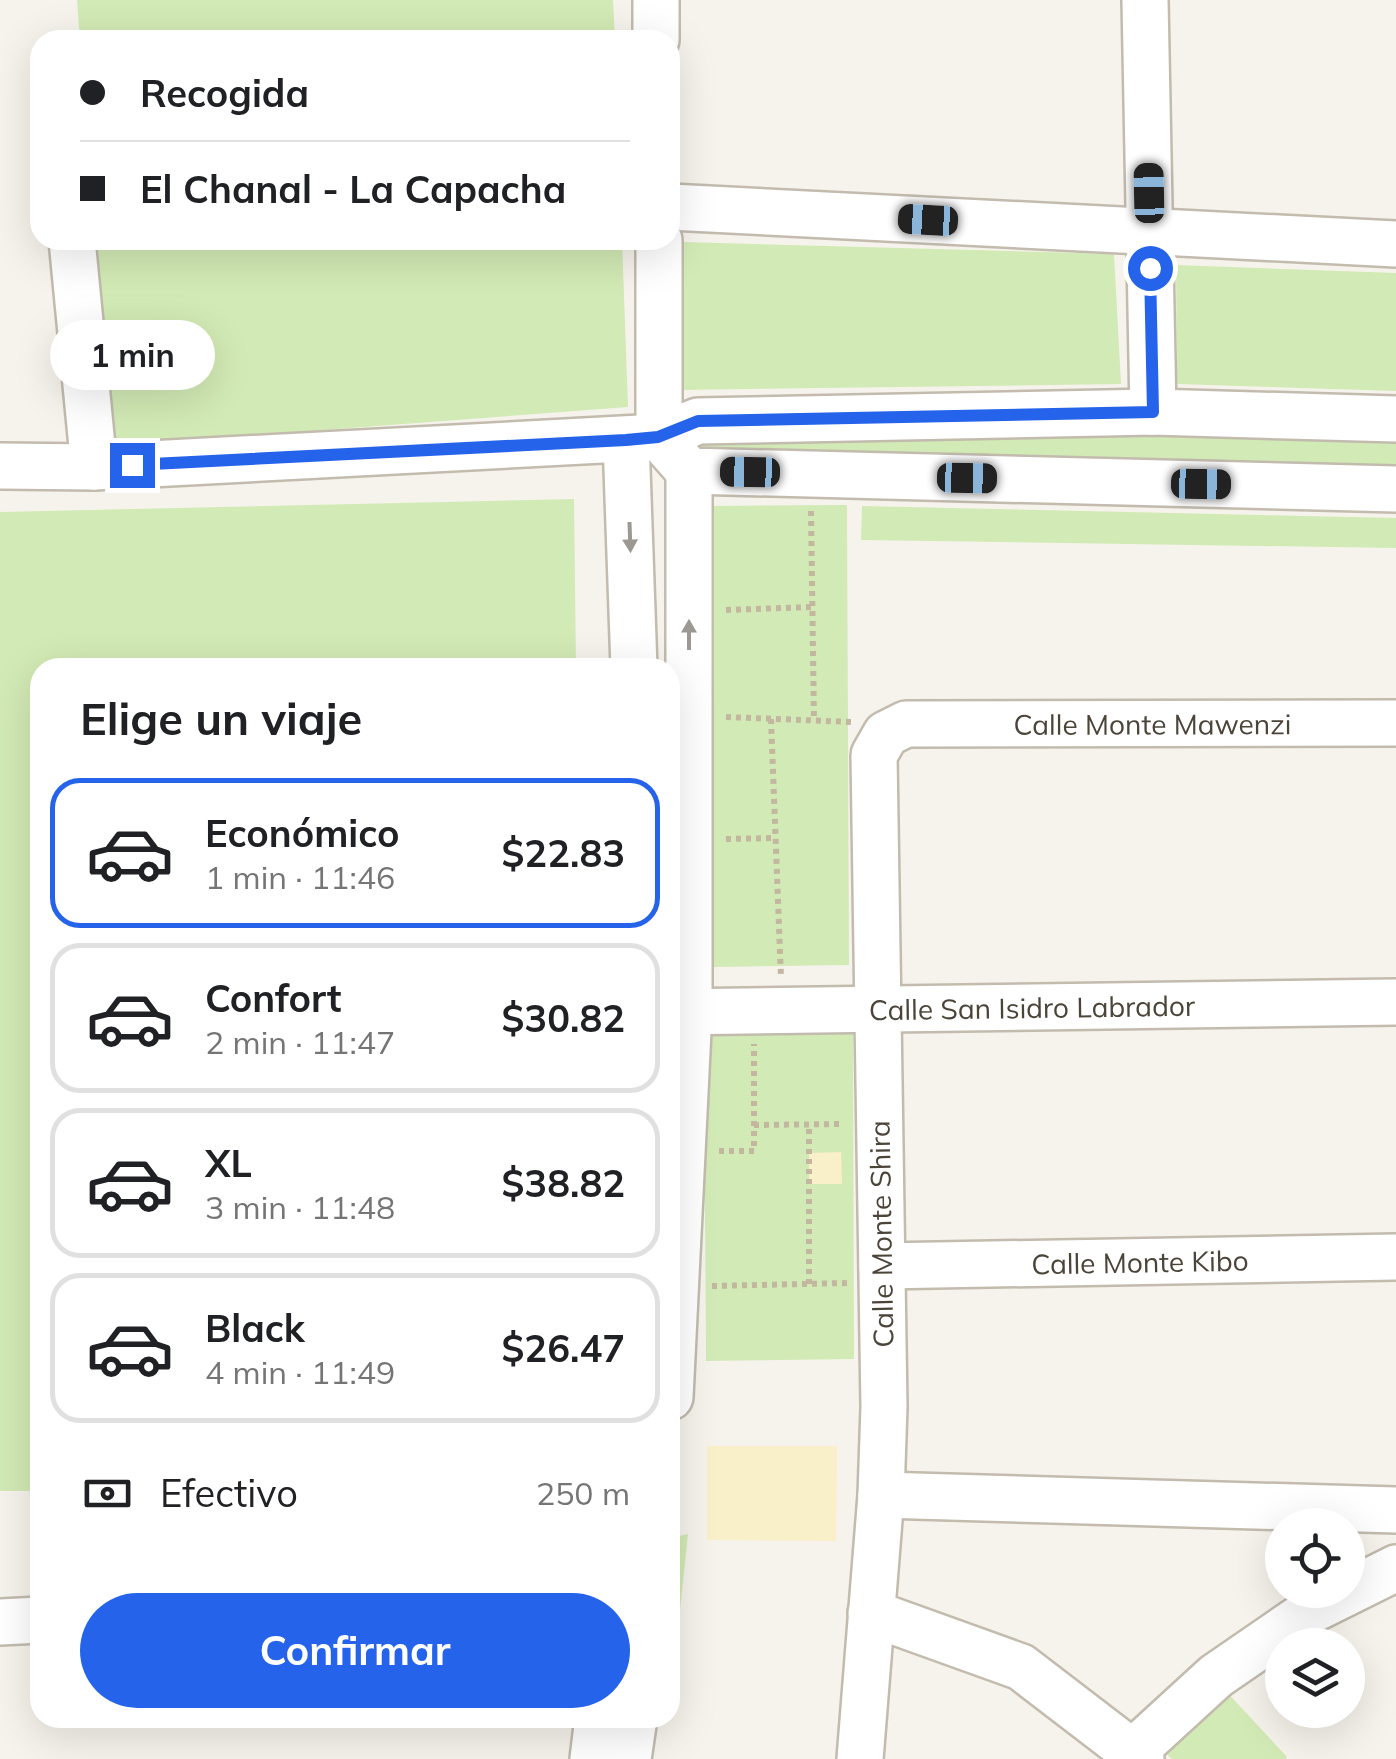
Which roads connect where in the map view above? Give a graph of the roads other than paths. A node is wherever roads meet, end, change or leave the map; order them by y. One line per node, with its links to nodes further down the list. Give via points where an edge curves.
1 (656, 0): 3 (street)
2 (1145, 0): 5 (street)
3 (656, 30)
4 (680, 208): 5 (street)
5 (1150, 231): 6 (street); 9 (street)
6 (1396, 244)
7 (73, 250): 13 (street)
8 (657, 250): 11 (street)
9 (1153, 412): 10 (street); 11 (street, via 698,421)
10 (1396, 419)
11 (642, 438): 13 (street); 14 (street); 16 (street, one-way to 16)
12 (0, 466): 13 (street)
13 (94, 467)
14 (689, 471): 15 (street); 21 (street, one-way to 14, via 689,840)
15 (1396, 489)
16 (634, 658)
17 (1396, 723): 18 (street, Calle Monte Mawenzi)
18 (906, 724): 20 (street, Calle Monte Shira, via 886,734 874,755)
19 (1396, 1002): 20 (street, Calle San Isidro Labrador)
20 (878, 1006): 21 (street, Calle San Isidro Labrador); 23 (street, Calle Monte Shira)
21 (680, 1011)
22 (1396, 1257): 23 (street, Calle Monte Kibo)
23 (882, 1274): 24 (street, Calle Monte Shira)
24 (881, 1495): 25 (street); 27 (street, Calle Monte Shira)
25 (1396, 1510)
26 (1396, 1568): 32 (street, via 1312,1610 1232,1665)
27 (872, 1613): 32 (street, via 1021,1667); 35 (street, Calle Monte Shira)
28 (30, 1620): 29 (street)
29 (0, 1622)
30 (597, 1728): 33 (street)
31 (633, 1728): 34 (street)
32 (1137, 1755)
33 (593, 1759)
34 (628, 1759)
35 (860, 1759)

